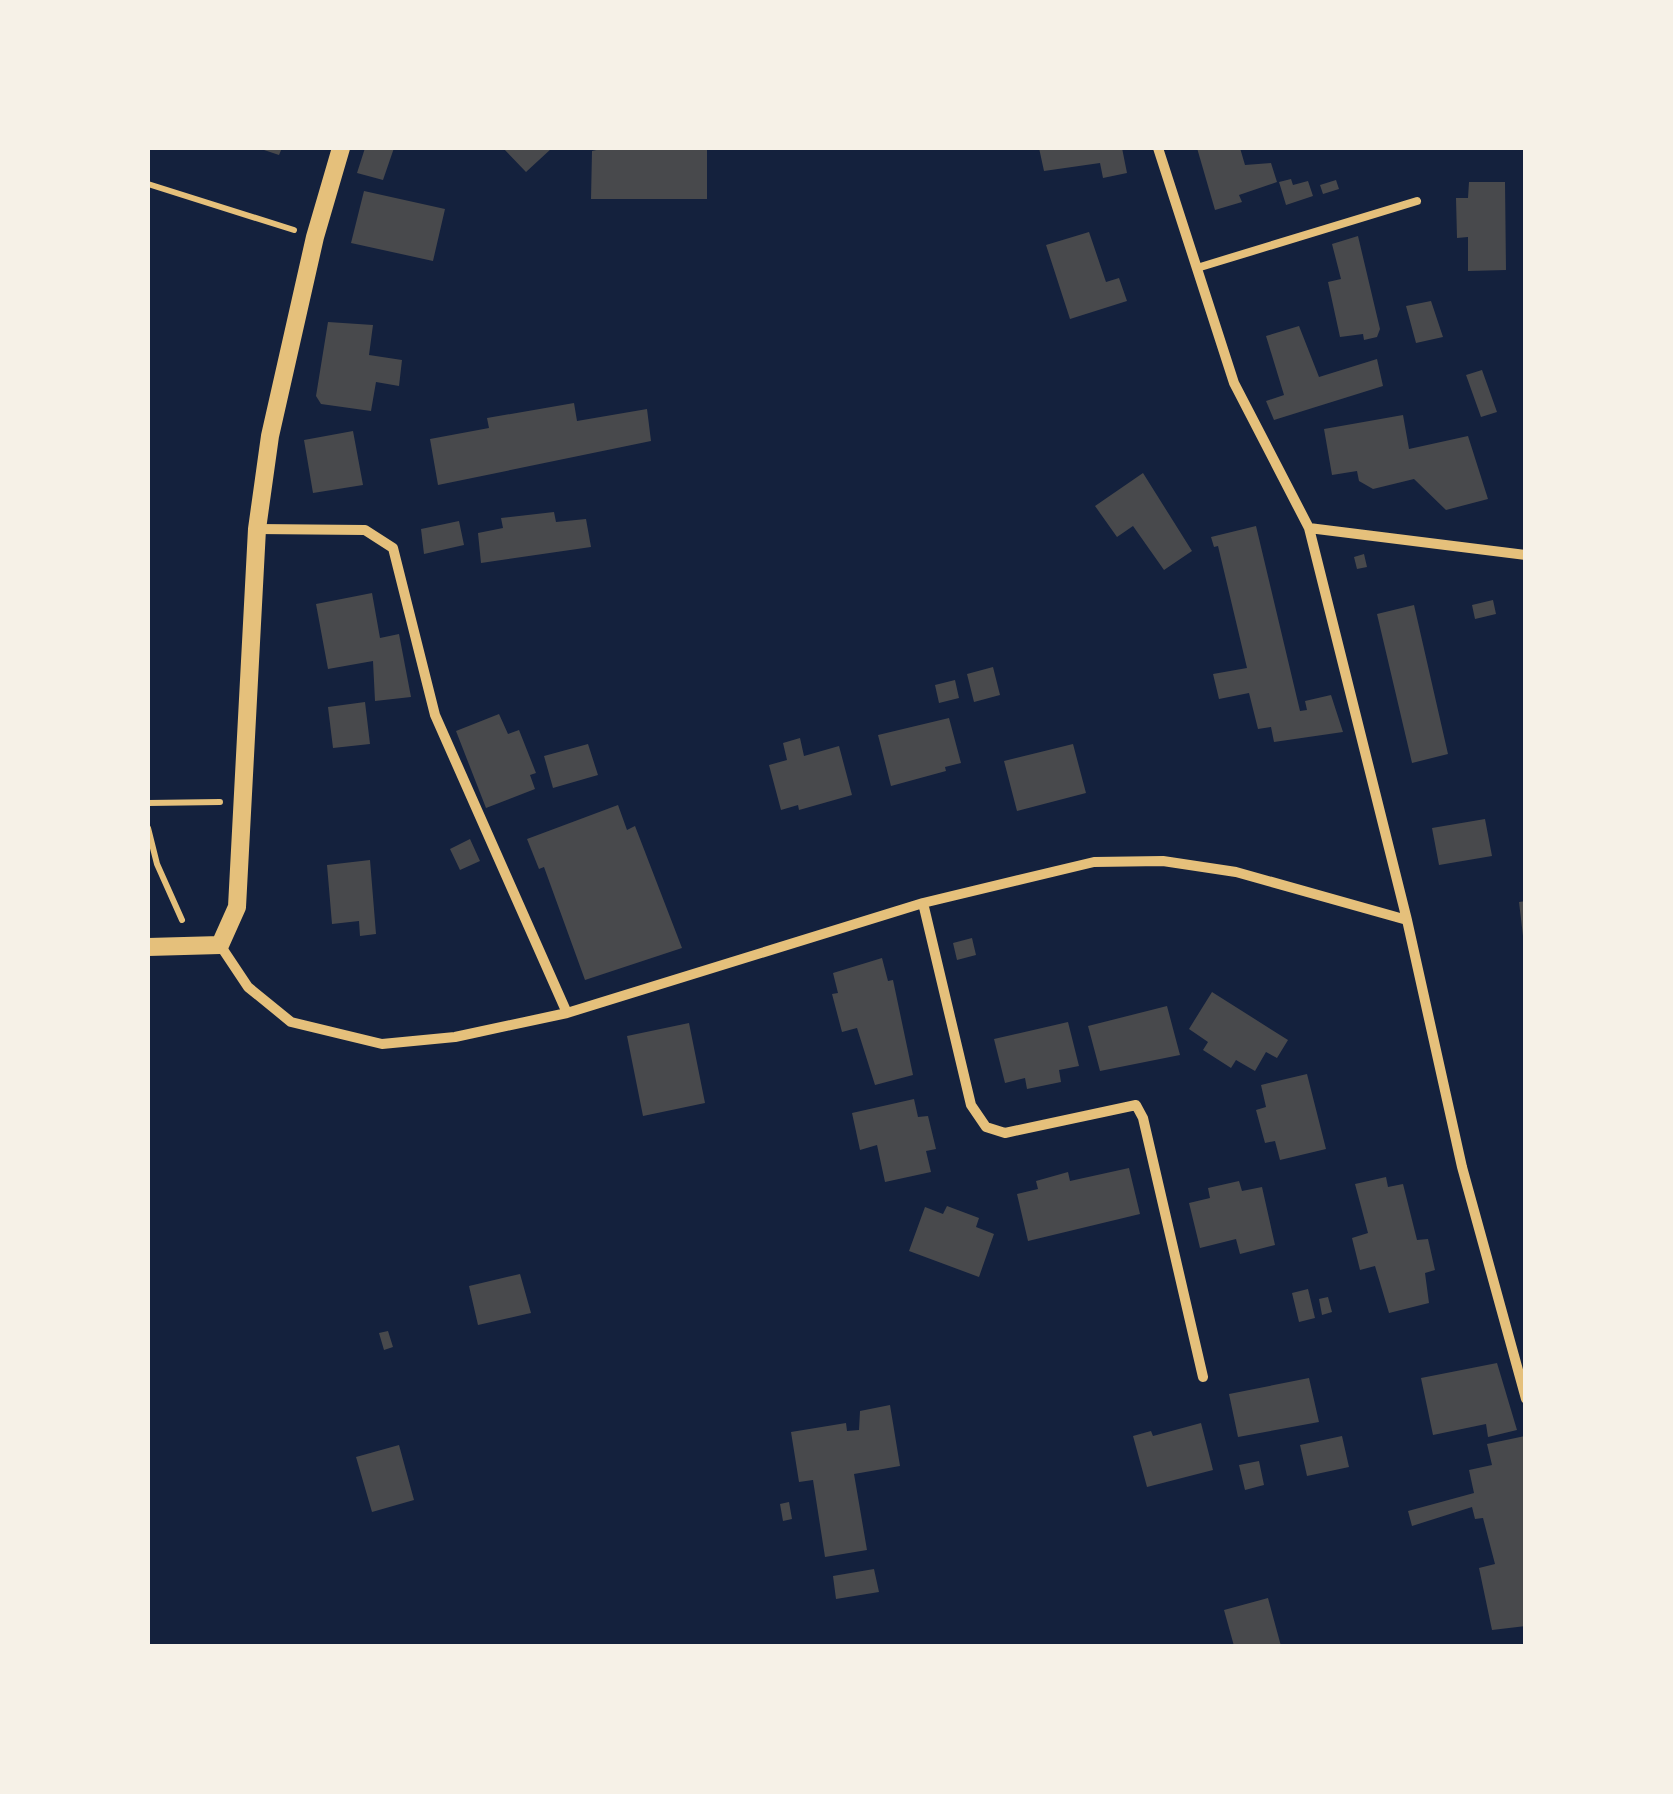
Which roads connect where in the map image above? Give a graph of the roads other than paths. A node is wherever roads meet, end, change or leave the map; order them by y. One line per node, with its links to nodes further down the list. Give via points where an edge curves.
1 (341, 148): 6 (street, via 270,436)
2 (1158, 148): 4 (street)
3 (1417, 201): 4 (lane)
4 (1197, 268): 5 (street, via 1234,383)
5 (1308, 528): 7 (street); 9 (street)
6 (257, 529): 10 (street, via 237,907); 12 (street, via 365,530 394,548 434,715)
7 (1526, 555)
8 (923, 903): 9 (street, via 1094,862 1163,861 1236,872); 12 (street); 13 (street, via 971,1105 986,1127 1005,1133 1136,1105 1144,1118)
9 (1407, 920): 14 (street, via 1462,1167)
10 (220, 945): 11 (street); 12 (street, via 248,987 291,1022 382,1044 455,1037)
11 (148, 947)
12 (567, 1013)
13 (1203, 1377)
14 (1526, 1399)

